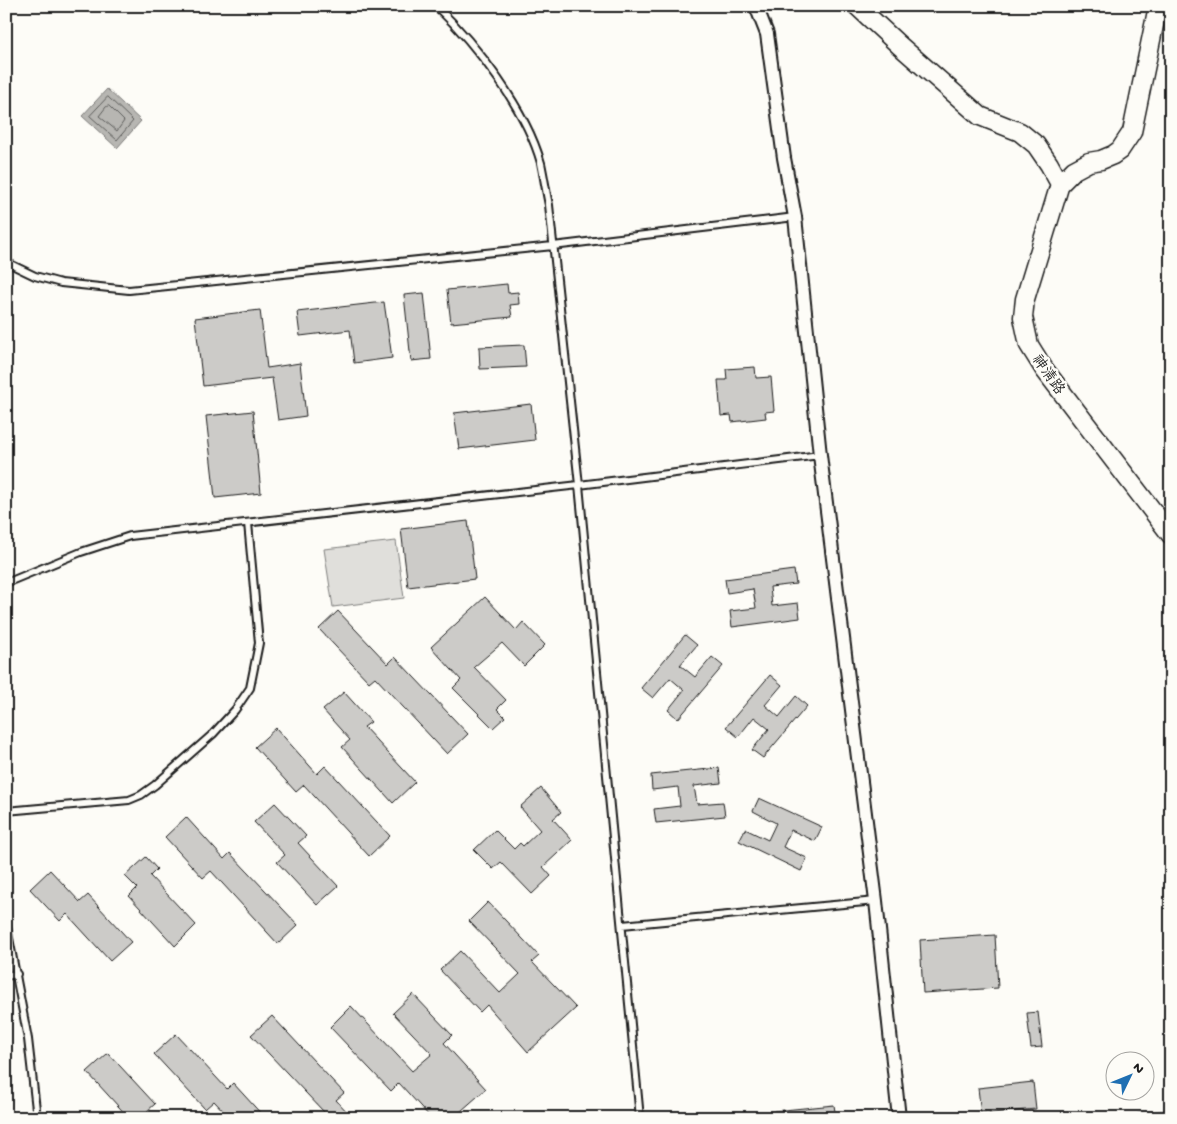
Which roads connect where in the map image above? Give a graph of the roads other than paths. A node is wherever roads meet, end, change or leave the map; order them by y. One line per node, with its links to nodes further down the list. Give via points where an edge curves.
1 (436, 6): 7 (lane, via 479,53 511,99 530,135 541,163)
2 (756, 6): 6 (street, via 767,34)
3 (857, 6): 5 (street, via 980,116 1020,132 1036,145)
4 (1158, 6): 5 (street, via 1132,132 1120,150 1074,170)
5 (1060, 184): 12 (street, 神清路, via 1025,299 1023,317 1029,345)
6 (795, 217): 7 (lane); 9 (street)
7 (553, 246): 8 (lane, via 129,290 61,283 35,276); 10 (lane)
8 (6, 262)
9 (820, 455): 10 (lane); 15 (street)
10 (579, 485): 11 (lane); 17 (lane)
11 (248, 523): 13 (lane, via 125,538); 14 (lane, via 259,643 250,688 235,710 176,769 141,795 129,800)
12 (1171, 535)
13 (6, 583)
14 (6, 811)
15 (876, 901): 17 (lane); 23 (street)
16 (7, 924): 18 (lane)
17 (622, 925): 22 (lane)
18 (17, 974): 19 (lane); 21 (lane)
19 (6, 976)
20 (1171, 1114): 24 (lane)
21 (37, 1118)
22 (640, 1118)
23 (899, 1118)
24 (1140, 1118)

